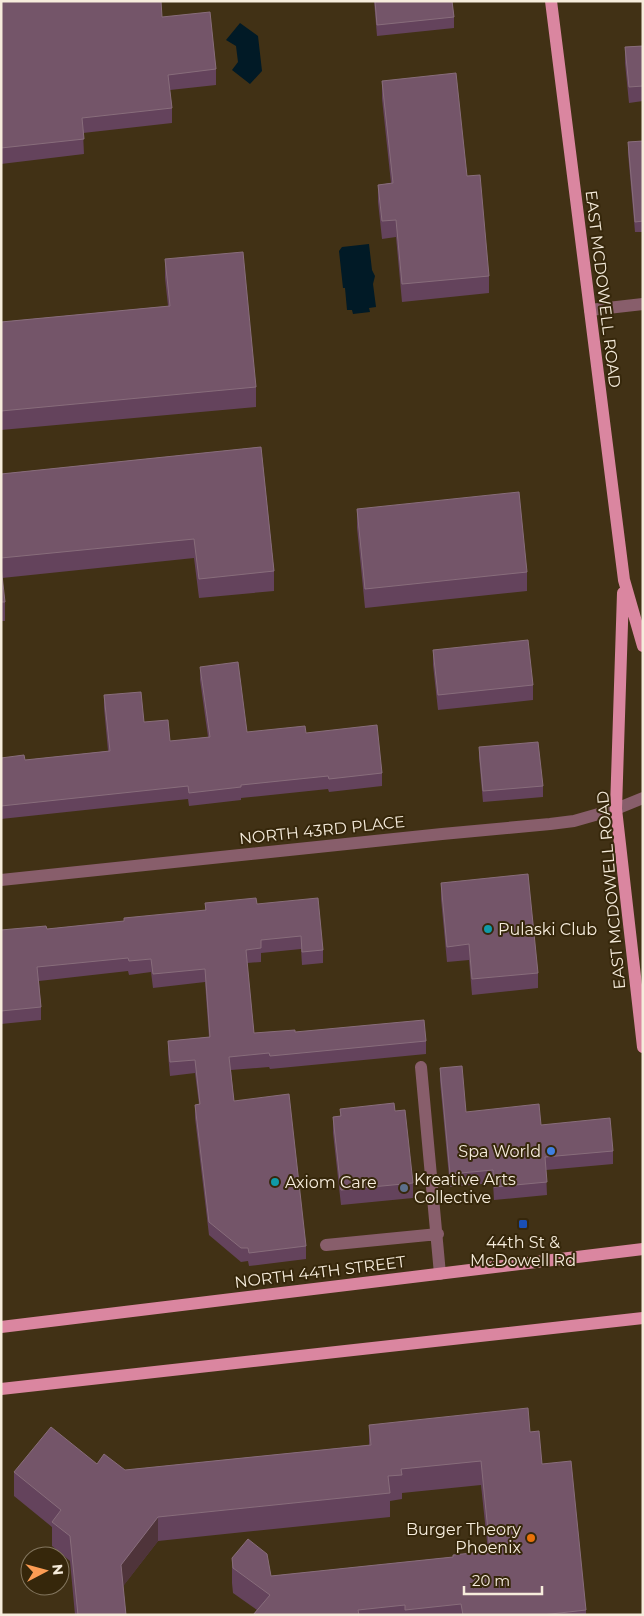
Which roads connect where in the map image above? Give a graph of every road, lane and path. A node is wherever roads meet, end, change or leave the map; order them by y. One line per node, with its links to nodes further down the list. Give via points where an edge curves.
1 (551, 1): 3 (main road, EAST MCDOWELL ROAD)
2 (643, 304): 3 (street)
3 (590, 310): 4 (main road, EAST MCDOWELL ROAD)
4 (624, 580): 5 (main road, EAST MCDOWELL ROAD); 7 (main road, EAST MCDOWELL ROAD)
5 (643, 646)
6 (643, 798): 7 (street, NORTH 43RD PLACE)
7 (616, 809): 8 (street, NORTH 43RD PLACE, via 550,824); 9 (main road, EAST MCDOWELL ROAD)
8 (1, 880)
9 (643, 1047)
10 (421, 1067): 11 (street)
11 (438, 1234): 12 (street); 14 (street)
12 (326, 1245)
13 (643, 1249): 14 (main road, NORTH 44TH STREET)
14 (440, 1274): 16 (main road, NORTH 44TH STREET)
15 (643, 1318): 17 (main road)
16 (1, 1327)
17 (1, 1390)

